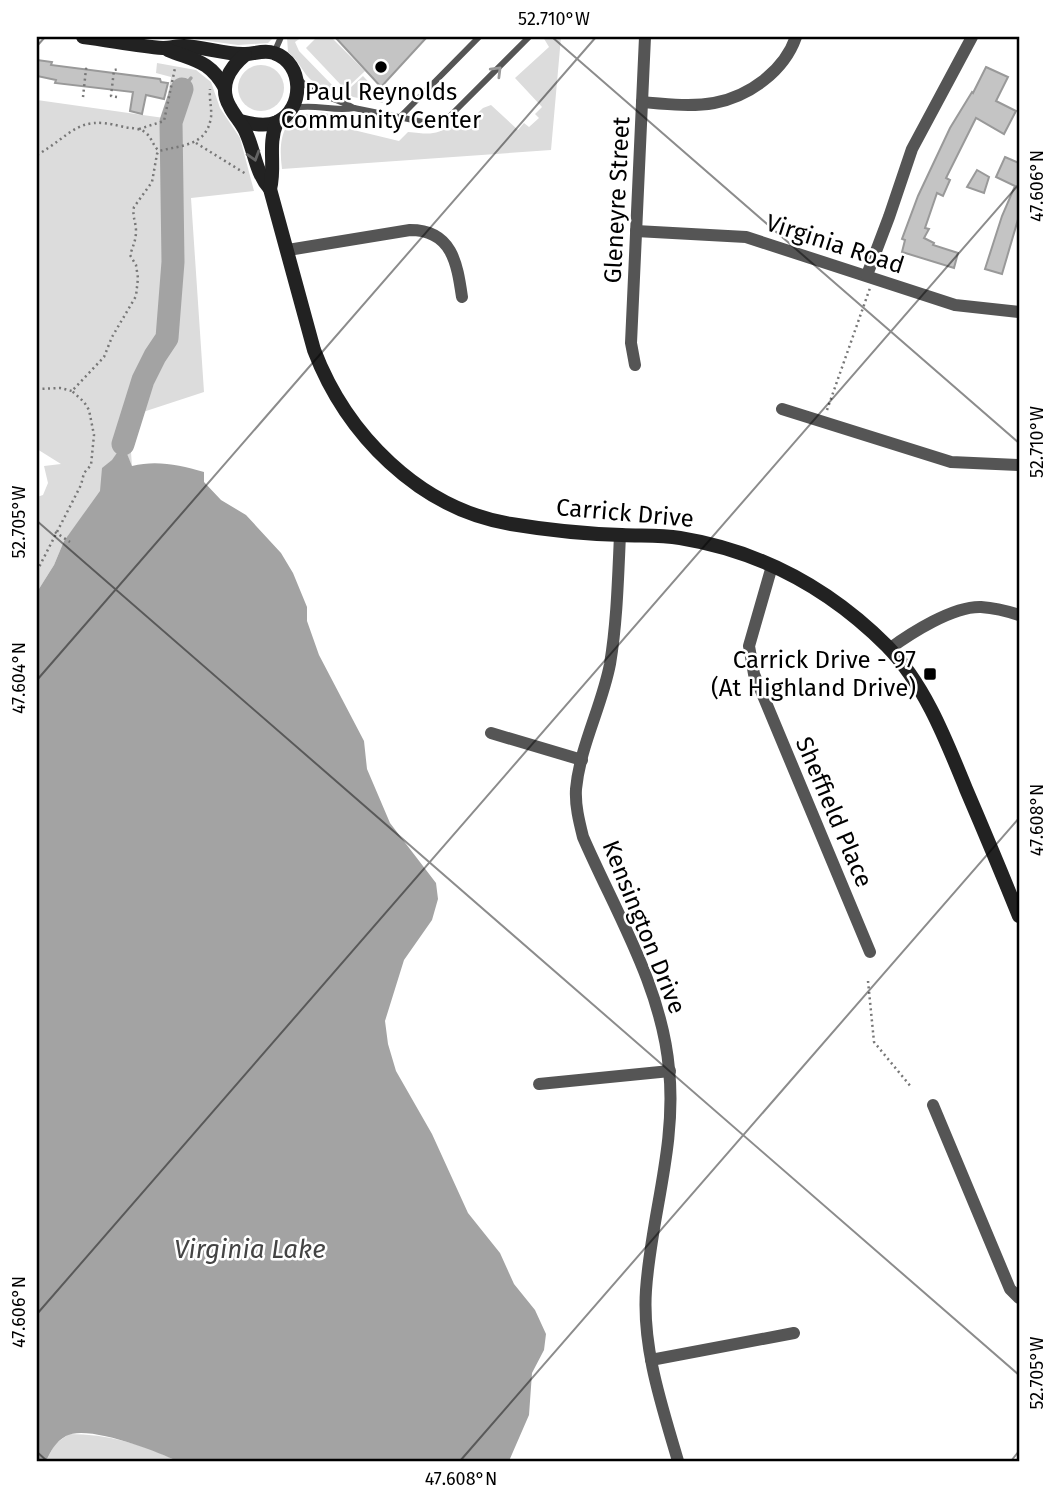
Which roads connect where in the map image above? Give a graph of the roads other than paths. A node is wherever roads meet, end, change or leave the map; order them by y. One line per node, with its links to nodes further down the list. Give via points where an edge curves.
1 (83, 37): 8 (street, Carrick Drive)
2 (281, 37): 10 (lane)
3 (479, 37): 17 (lane)
4 (529, 37): 17 (lane, one-way to 4, via 433,124 450,116)
5 (644, 37): 14 (street, Gleneyre Street)
6 (796, 37): 14 (street, via 791,52 769,77 739,95 713,103)
7 (972, 37): 23 (street, via 912,149)
8 (110, 39): 9 (street, Carrick Drive)
9 (164, 48): 11 (street, Carrick Drive, via 185,46); 13 (street, Carrick Drive, via 200,60 211,69)
10 (274, 53): 11 (street, Carrick Drive); 12 (street)
11 (245, 55): 13 (street)
12 (296, 75): 15 (lane, via 315,93); 16 (street)
13 (217, 88): 18 (street, Carrick Drive)
14 (642, 103): 21 (street, Gleneyre Street)
15 (354, 108): 16 (lane, via 340,111 306,105); 17 (lane)
16 (292, 109): 19 (street)
17 (400, 117)
18 (240, 121): 19 (street); 20 (street, Carrick Drive, one-way to 20, via 261,178)
19 (276, 122): 20 (street, Carrick Drive, via 270,146 274,176)
20 (270, 189): 22 (street, Carrick Drive)
21 (636, 231): 23 (street, Virginia Road, via 746,237); 26 (street, Gleneyre Street, via 631,343)
22 (288, 250): 24 (street, via 410,230 430,233 441,239 454,258); 29 (street, Carrick Drive, via 314,350 332,392 388,462 429,492 482,517 522,526)
23 (868, 281): 25 (street, Virginia Road, via 955,305)
24 (462, 297)
25 (1019, 312)
26 (635, 365)
27 (782, 409): 28 (street, via 951,462)
28 (1019, 465)
29 (621, 535): 30 (street, Carrick Drive, via 680,538); 34 (street, Kensington Drive, via 609,667)
30 (772, 566): 32 (street, Carrick Drive, via 829,597); 36 (street, Sheffield Place, via 750,646 752,666)
31 (1019, 615): 32 (street, via 966,609)
32 (889, 649): 35 (street, Carrick Drive, via 941,728)
33 (491, 733): 34 (street)
34 (582, 760): 37 (street, Kensington Drive, via 576,789 580,825 655,1005)
35 (1019, 916)
36 (870, 952)
37 (670, 1071): 38 (street); 42 (street, Kensington Drive, via 669,1139 645,1292)
38 (539, 1084)
39 (933, 1105): 40 (street, via 1010,1289)
40 (1019, 1298)
41 (794, 1332): 42 (street)
42 (651, 1360): 43 (street, Kensington Drive)
43 (678, 1461)

